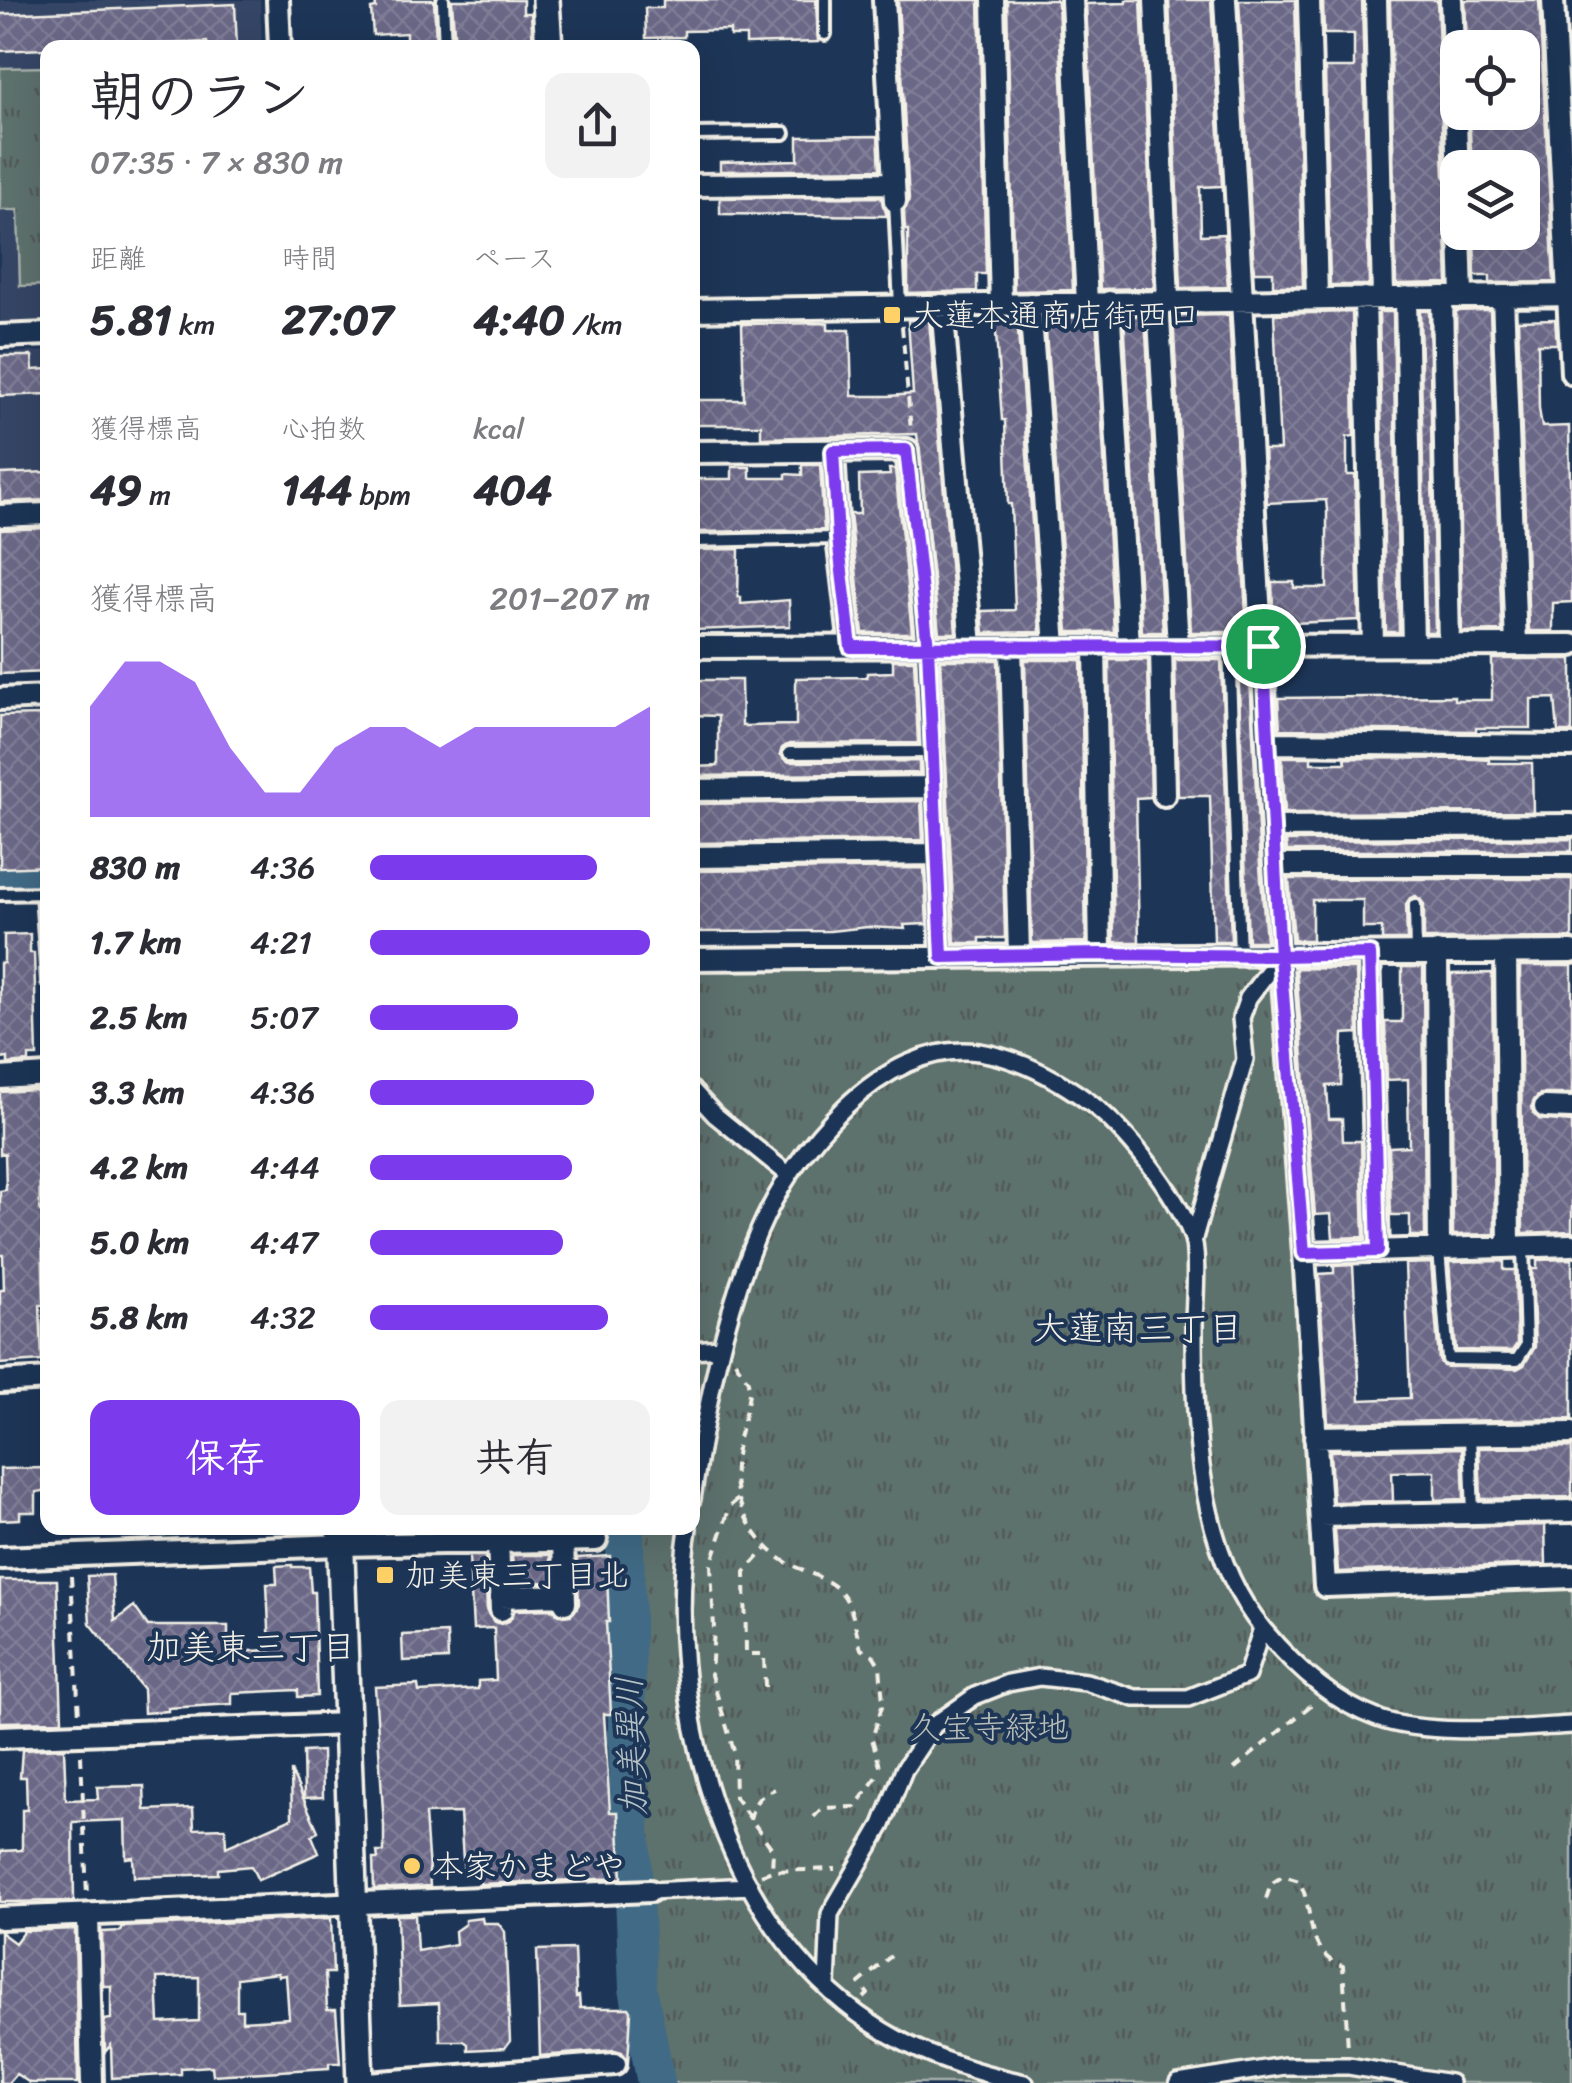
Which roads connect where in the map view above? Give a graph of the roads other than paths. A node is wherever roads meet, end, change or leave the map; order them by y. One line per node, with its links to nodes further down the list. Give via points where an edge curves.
1 (278, 0): 15 (street)
2 (443, 0): 16 (lane)
3 (546, 0): 17 (street)
4 (825, 0): 14 (lane)
5 (884, 0): 24 (street)
6 (993, 0): 37 (street)
7 (1072, 0): 35 (street)
8 (1155, 0): 34 (street)
9 (1226, 0): 33 (street)
10 (1309, 0): 31 (street)
11 (1376, 0): 32 (street)
12 (1451, 0): 22 (street)
13 (1554, 0): 18 (street)
14 (825, 34)
15 (280, 40)
16 (445, 40)
17 (548, 40)
18 (1564, 52): 21 (street)
19 (784, 133): 20 (lane)
20 (700, 134)
21 (1566, 145): 25 (street)
22 (1457, 150)
23 (700, 185): 24 (street)
24 (894, 192): 39 (lane)
25 (1568, 234): 27 (street)
26 (1458, 250): 30 (street)
27 (1570, 295): 28 (street); 44 (street)
28 (1503, 296): 30 (street); 54 (street)
29 (1406, 297): 30 (street); 32 (street); 52 (street)
30 (1452, 297): 53 (street)
31 (1316, 298): 32 (street); 33 (street)
32 (1374, 298): 51 (street)
33 (1242, 300): 34 (street); 63 (street)
34 (1163, 301): 36 (street); 61 (street)
35 (1087, 302): 36 (street); 38 (street)
36 (1109, 302): 60 (street)
37 (1002, 304): 38 (street); 40 (street)
38 (1030, 304): 58 (street)
39 (900, 306): 40 (street); 41 (street)
40 (942, 306): 56 (street)
41 (700, 310)
42 (40, 334): 43 (street)
43 (0, 336)
44 (1572, 373)
45 (833, 451): 46 (street); 49 (street); 65 (street, via 906,450)
46 (700, 452)
47 (40, 514): 48 (street)
48 (0, 516)
49 (838, 538): 50 (lane); 64 (street)
50 (700, 541)
51 (1374, 645): 52 (street); 63 (street)
52 (1413, 645): 53 (street)
53 (1449, 645): 54 (street)
54 (1516, 645): 55 (street)
55 (1572, 645)
56 (972, 646): 57 (street); 65 (street)
57 (1011, 646): 58 (street); 90 (street)
58 (1055, 646): 59 (street)
59 (1095, 646): 60 (street); 88 (street)
60 (1129, 646): 61 (street)
61 (1170, 646): 62 (street); 75 (street)
62 (1228, 646): 63 (street); 93 (lane)
63 (1263, 646): 69 (street)
64 (851, 647): 65 (street); 66 (street)
65 (928, 647): 71 (street)
66 (700, 648)
67 (40, 697): 68 (street)
68 (0, 699)
69 (1267, 743): 70 (street); 77 (street)
70 (1572, 746)
71 (932, 752): 72 (lane); 73 (street)
72 (789, 753)
73 (934, 787): 74 (street); 78 (street)
74 (700, 790)
75 (1164, 795)
76 (1572, 826): 77 (street)
77 (1272, 827): 80 (street)
78 (937, 854): 79 (street); 92 (street)
79 (700, 857)
80 (1274, 865): 81 (street); 91 (street)
81 (1572, 866)
82 (40, 893): 83 (lane)
83 (0, 894)
84 (1415, 905): 86 (lane)
85 (1572, 952): 87 (street)
86 (1426, 953): 87 (street); 89 (street); 104 (street)
87 (1506, 953): 103 (street)
88 (1100, 954): 90 (street); 93 (street)
89 (1370, 954): 91 (street); 105 (street)
90 (1019, 956): 92 (street)
91 (1280, 956): 93 (street); 101 (street, via 1248,998 1242,1018 1245,1059); 106 (street)
92 (942, 957): 94 (street)
93 (1240, 957)
94 (700, 959)
95 (40, 1076): 96 (street)
96 (0, 1078)
97 (700, 1098): 100 (street)
98 (1545, 1107): 99 (street)
99 (1572, 1108)
100 (789, 1175): 101 (street, via 860,1092 934,1054 976,1052 1019,1061 1092,1104 1164,1182); 107 (street, via 759,1231)
101 (1194, 1238): 125 (street, via 1198,1461 1236,1586)
102 (1572, 1245): 103 (street)
103 (1516, 1246): 104 (street); 104 (lane, via 1526,1346 1517,1360 1448,1359)
104 (1439, 1249): 105 (street)
105 (1378, 1251): 106 (street)
106 (1304, 1253): 113 (street)
107 (720, 1348): 108 (street); 114 (street)
108 (700, 1349)
109 (40, 1380): 110 (street)
110 (0, 1382)
111 (1572, 1432): 112 (street)
112 (1470, 1434): 113 (street); 116 (lane)
113 (1316, 1437): 117 (street)
114 (700, 1456)
115 (1572, 1510): 116 (street)
116 (1473, 1513): 117 (street)
117 (1320, 1516): 124 (street, via 1324,1586)
118 (688, 1535): 129 (street, via 684,1614 696,1746 715,1815)
119 (340, 1536): 122 (street); 123 (street); 126 (street)
120 (596, 1540): 121 (street)
121 (563, 1541): 122 (street); 122 (street, via 564,1599 501,1603)
122 (498, 1542)
123 (0, 1558)
124 (1572, 1576)
125 (1262, 1628): 127 (street, via 1327,1691 1378,1719 1494,1730); 134 (street, via 1247,1674 1188,1698 1135,1698 1086,1682 1040,1678 975,1696 934,1725 830,1914)
126 (347, 1724): 128 (street); 131 (street)
127 (1572, 1725)
128 (0, 1737)
129 (748, 1883): 130 (street); 134 (street, via 793,1953)
130 (650, 1891): 131 (street)
131 (355, 1903): 132 (street); 137 (street)
132 (88, 1916): 133 (street); 136 (street)
133 (0, 1918)
134 (827, 1986): 138 (street, via 870,2023 926,2053)
135 (616, 2064): 137 (street)
136 (92, 2083)
137 (364, 2083)
138 (1026, 2083)
139 (1178, 2083): 140 (street, via 1284,2066 1349,2066)
140 (1450, 2083)

